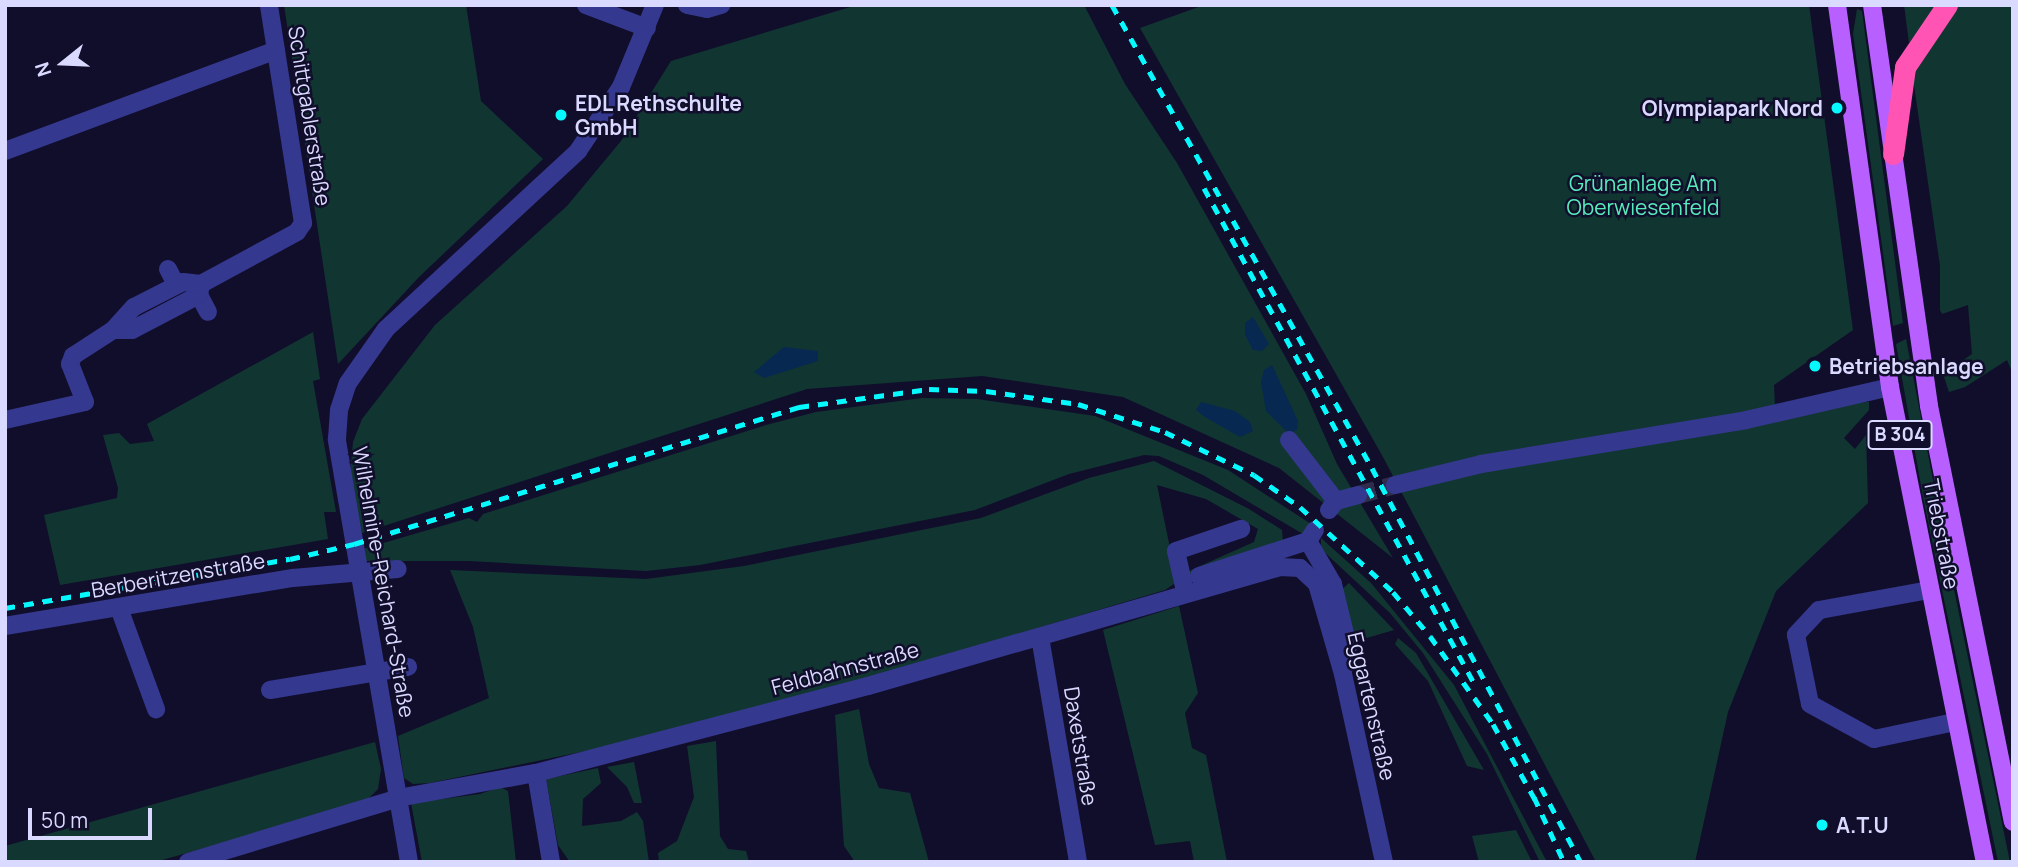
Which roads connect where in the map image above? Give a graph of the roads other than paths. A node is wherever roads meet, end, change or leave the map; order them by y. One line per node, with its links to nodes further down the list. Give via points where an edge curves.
1 (269, 5): 10 (street, Schittgablerstraße)
2 (586, 5): 9 (street)
3 (655, 5): 9 (street, Wilhelmine-Reichard-Straße)
4 (687, 5): 5 (street, via 707,9)
5 (721, 5)
6 (1837, 5): 16 (main road, Triebstraße / B 304)
7 (1872, 5): 12 (main road, Triebstraße / B 304)
8 (1947, 5): 12 (highway, via 1905,66)
9 (647, 28): 24 (street, Wilhelmine-Reichard-Straße, via 621,87 578,150 386,329 348,383 337,439)
10 (276, 50): 11 (street); 13 (street, Schittgablerstraße, via 303,223 297,232)
11 (5, 151)
12 (1893, 154): 38 (main road, Triebstraße / B 304, via 1929,406)
13 (200, 289): 14 (street); 15 (street, via 132,330); 15 (street, via 190,280 172,277)
14 (208, 312)
15 (113, 330): 17 (street, via 73,356 70,364 85,402)
16 (1890, 387): 19 (street, via 1746,420 1504,459); 25 (main road, Triebstraße / B 304)
17 (5, 420)
18 (1289, 440): 20 (street, via 1332,506)
19 (1395, 485)
20 (1358, 495)
21 (1241, 529): 26 (street, via 1176,551)
22 (1300, 568): 26 (street, Feldbahnstraße, via 1280,567); 32 (street, Eggartenstraße, via 1317,584)
23 (398, 569): 24 (street, Berberitzenstraße)
24 (359, 573): 27 (street, Berberitzenstraße, via 293,578); 31 (street, Wilhelmine-Reichard-Straße)
25 (1929, 590): 35 (main road, Triebstraße / B 304); 35 (street, via 1819,610 1797,635 1810,704 1874,739)
26 (1185, 591): 29 (street, Feldbahnstraße); 32 (street, via 1197,577 1311,536 1333,584 1348,646)
27 (119, 608): 28 (street, Berberitzenstraße); 34 (street)
28 (5, 626)
29 (1040, 637): 36 (street, Feldbahnstraße); 42 (street, Daxetstraße)
30 (408, 667): 31 (street)
31 (376, 673): 33 (street); 37 (street, Wilhelmine-Reichard-Straße)
32 (1343, 674): 43 (street, Eggartenstraße)
33 (270, 690)
34 (156, 709)
35 (1955, 722): 44 (main road, Triebstraße / B 304)
36 (536, 774): 37 (street, Feldbahnstraße); 41 (street)
37 (398, 798): 39 (street, Feldbahnstraße); 40 (street, Wilhelmine-Reichard-Straße)
38 (2012, 816)
39 (188, 862)
40 (409, 862)
41 (551, 862)
42 (1078, 862)
43 (1384, 862)
44 (1985, 862)

